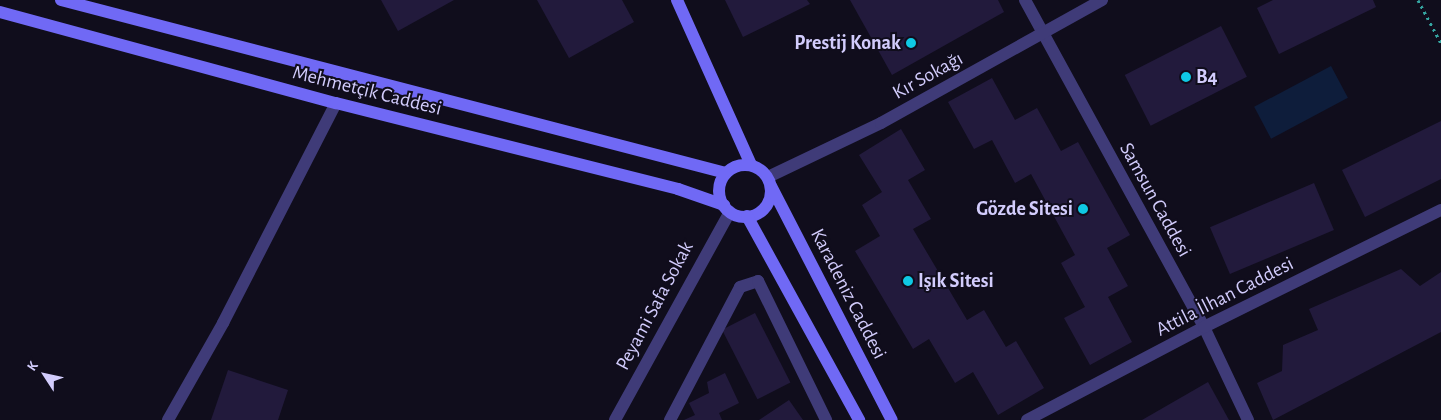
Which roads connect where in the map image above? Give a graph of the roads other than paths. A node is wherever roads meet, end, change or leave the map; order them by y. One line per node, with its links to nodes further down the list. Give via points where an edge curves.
1 (61, 0): 9 (main road, Mehmetçik Caddesi)
2 (677, 0): 8 (main road)
3 (1025, 0): 6 (street, Samsun Caddesi)
4 (1102, 0): 6 (street, Kır Sokağı)
5 (0, 12): 7 (main road, Mehmetçik Caddesi)
6 (1043, 34): 10 (street, Kır Sokağı); 14 (street, Samsun Caddesi)
7 (336, 103): 11 (main road, Mehmetçik Caddesi, via 678,189); 15 (street, via 223,324)
8 (751, 165): 9 (main road, via 742,165); 10 (main road)
9 (726, 173): 11 (main road, via 720,188)
10 (769, 181): 13 (main road, via 769,202 763,210); 20 (main road, Karadeniz Caddesi)
11 (727, 208): 13 (main road); 16 (street, Peyami Safa Sokak)
12 (1441, 210): 14 (street, Attila İlhan Caddesi)
13 (747, 216): 19 (main road)
14 (1204, 327): 21 (street, Attila İlhan Caddesi); 22 (street, Samsun Caddesi)
15 (168, 420)
16 (614, 420)
17 (670, 420): 18 (street, via 740,287 758,281)
18 (826, 420)
19 (860, 420)
20 (892, 420)
21 (1028, 420)
22 (1248, 420)

